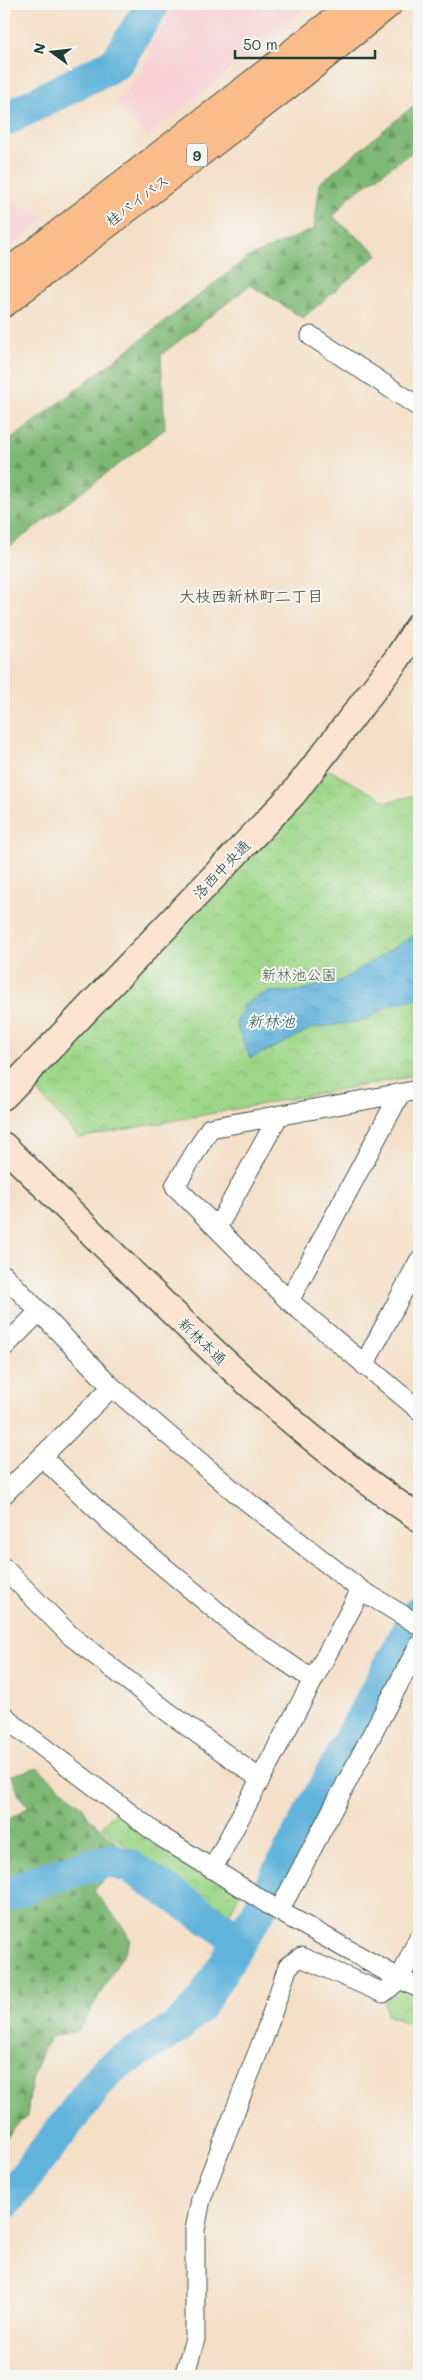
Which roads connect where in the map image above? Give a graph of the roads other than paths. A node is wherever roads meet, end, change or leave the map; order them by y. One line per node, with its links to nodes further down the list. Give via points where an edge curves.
1 (356, 4): 3 (highway, 桂バイパス / 9)
2 (388, 4): 4 (highway, 桂バイパス / 9)
3 (4, 276)
4 (4, 303)
5 (311, 336): 6 (street)
6 (419, 407)
7 (419, 625): 10 (street, 洛西中央通, via 397,659 293,794)
8 (419, 1090): 9 (street)
9 (400, 1094): 11 (street); 16 (street)
10 (4, 1096)
11 (279, 1115): 13 (street); 13 (street, via 210,1128 175,1186)
12 (4, 1146): 24 (street, 新林本通, via 244,1381 370,1484)
13 (217, 1228): 16 (street)
14 (419, 1261): 19 (street)
15 (4, 1275): 17 (street)
16 (289, 1301): 19 (street)
17 (39, 1312): 18 (street); 20 (street)
18 (4, 1347)
19 (364, 1366): 21 (street)
20 (112, 1387): 22 (street); 26 (street, via 234,1492)
21 (419, 1410)
22 (42, 1457): 23 (street); 29 (street, via 110,1522 242,1632)
23 (4, 1494)
24 (419, 1518)
25 (4, 1568): 31 (street, via 71,1636)
26 (361, 1590): 27 (street); 29 (street)
27 (419, 1625)
28 (419, 1645): 33 (street)
29 (313, 1680): 31 (street)
30 (4, 1714): 32 (street, via 153,1830)
31 (260, 1779): 32 (street)
32 (213, 1868): 33 (street)
33 (278, 1911): 35 (street)
34 (419, 1937): 35 (street)
35 (400, 1979): 36 (street); 37 (street, via 383,1993 300,1957 288,1966 201,2199 195,2230 195,2339)
36 (419, 1988)
37 (184, 2376)

